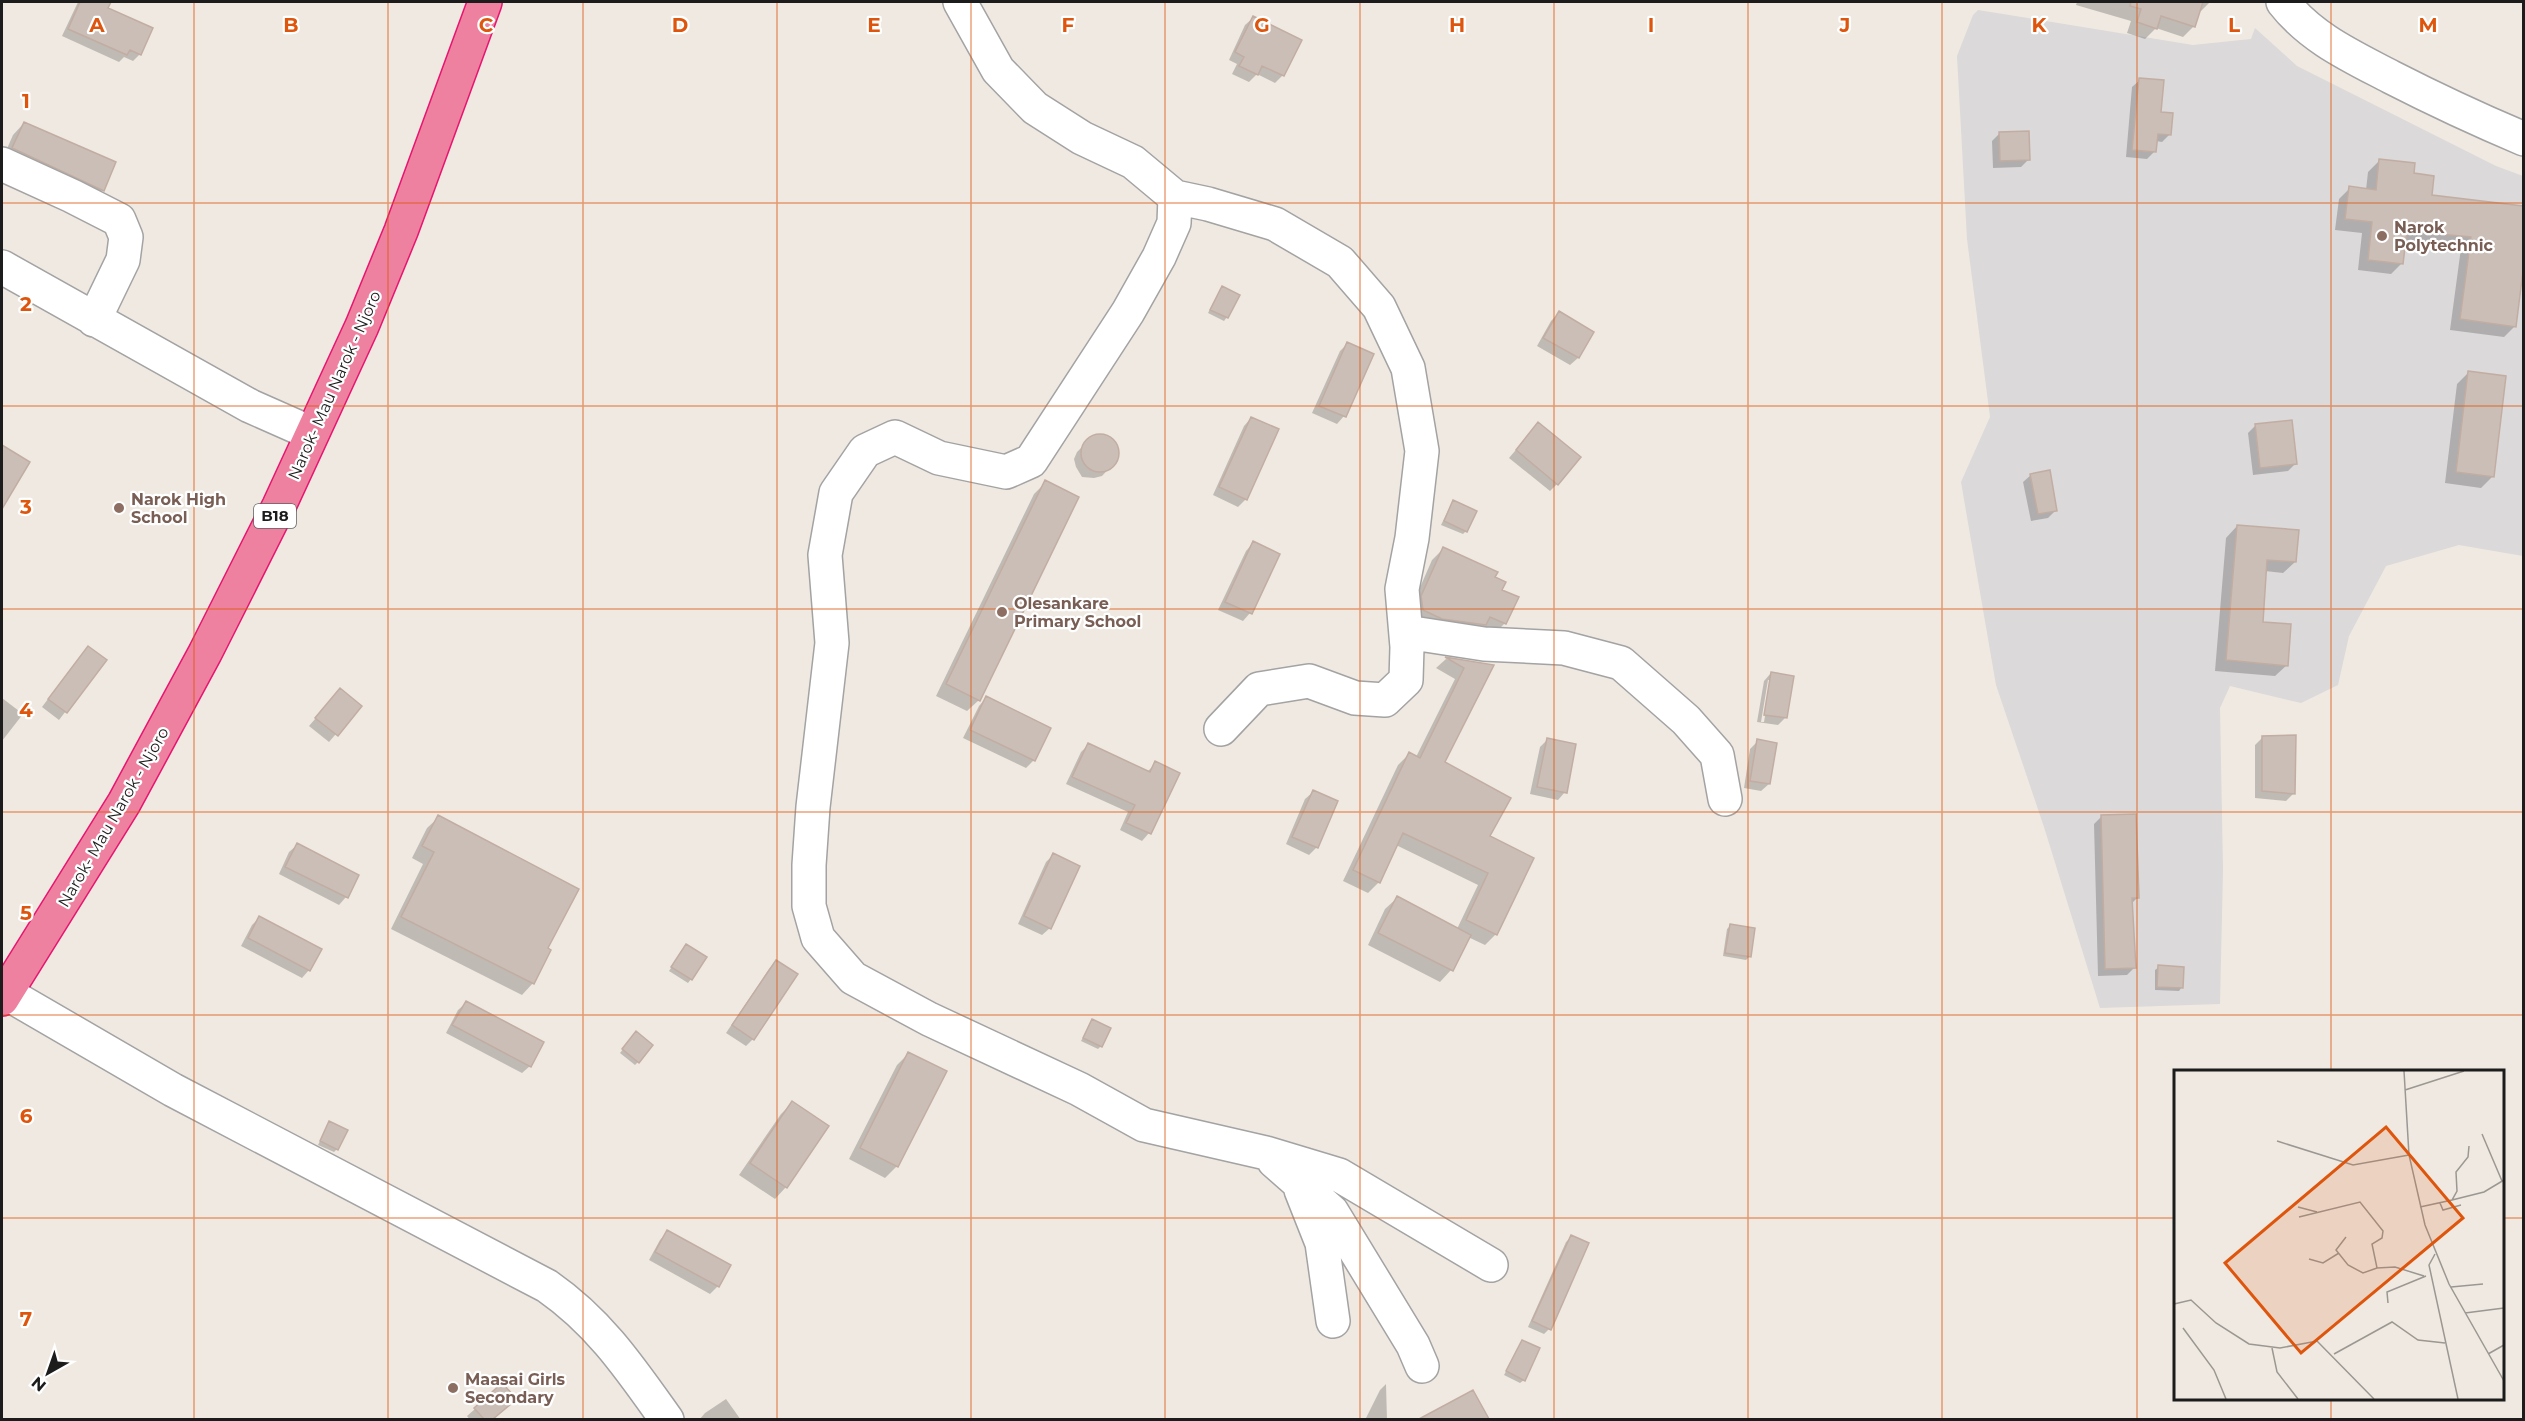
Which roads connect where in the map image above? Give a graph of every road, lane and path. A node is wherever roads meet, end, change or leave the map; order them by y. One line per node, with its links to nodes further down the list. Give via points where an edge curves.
1 (485, 2): 9 (highway, Narok- Mau Narok - Njoro / B18, via 401,231)
2 (960, 2): 6 (street, via 998,70 1035,108 1082,138 1133,162)
3 (2283, 2): 4 (street, via 2313,33 2351,56)
4 (2523, 140)
5 (2, 164): 8 (street, via 119,220 126,237 123,260)
6 (1175, 197): 10 (street, via 1275,224 1340,262 1379,307 1408,368 1422,451 1402,589); 14 (street, via 1174,223 1159,257 1031,461 1006,472 939,458 896,436 865,451 836,492 825,555 832,643 813,807 809,906 818,938 853,978 929,1019 1079,1089 1143,1125)
7 (2, 267): 8 (street)
8 (94, 320): 9 (street, via 250,406)
9 (311, 434): 13 (highway, Narok- Mau Narok - Njoro / B18, via 206,653 124,803)
10 (1406, 632): 11 (street, via 1406,680 1385,700 1355,698 1309,681 1259,689); 12 (street, via 1484,644 1564,648 1621,663 1686,720 1717,755)
11 (1221, 729)
12 (1725, 799)
13 (4, 996): 19 (street, via 173,1090 548,1286 576,1306 600,1331)
14 (1266, 1154): 15 (street); 16 (street, via 1339,1175)
15 (1299, 1183): 17 (street, via 1322,1243); 18 (street, via 1332,1212)
16 (1491, 1265)
17 (1334, 1321)
18 (1422, 1366)
19 (667, 1419)

